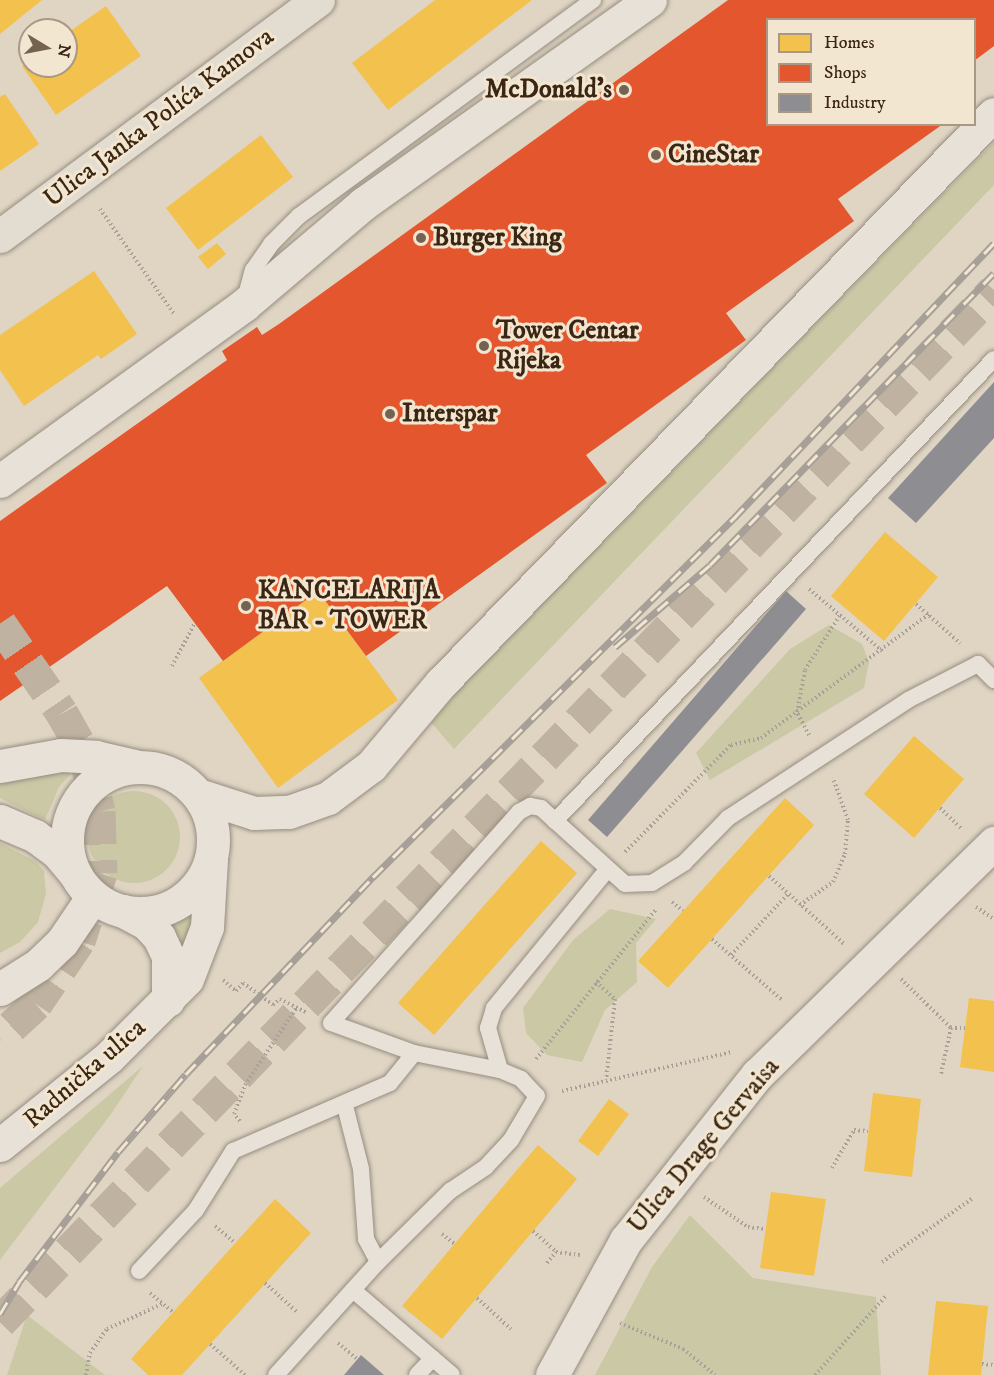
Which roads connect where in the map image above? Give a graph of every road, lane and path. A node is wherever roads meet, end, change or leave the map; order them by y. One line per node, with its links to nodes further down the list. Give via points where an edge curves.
1 (318, 0): 6 (main road, Ulica Janka Polića Kamova)
2 (593, 0): 7 (lane, via 299,216 271,244 253,270)
3 (650, 0): 7 (street, via 363,204)
4 (994, 114): 25 (street, via 441,683 371,766 328,798 289,812 254,813)
5 (100, 209): 8 (path)
6 (0, 236)
7 (244, 305): 10 (street)
8 (169, 307)
9 (994, 359): 11 (lane)
10 (0, 481)
11 (788, 571): 14 (path); 28 (lane)
12 (916, 604): 13 (path)
13 (929, 614): 16 (path); 17 (path)
14 (840, 615): 17 (path); 20 (path, via 805,670)
15 (195, 623): 18 (path)
16 (958, 641)
17 (882, 651): 20 (path)
18 (172, 666)
19 (994, 680): 22 (lane, via 978,664 908,700)
20 (797, 712): 21 (path); 32 (path, via 761,738 731,745)
21 (810, 737)
22 (819, 756): 32 (lane, via 728,818 684,863 652,883 625,884); 38 (path, via 836,782 848,820 845,854 833,882)
23 (0, 766): 24 (street, via 61,755 96,757)
24 (135, 766): 25 (street, via 160,769 181,779); 34 (street, via 111,772 97,781 76,805 68,853)
25 (198, 795): 31 (street, Radnička ulica, via 213,835)
26 (940, 808): 29 (path)
27 (0, 821): 34 (street, Radnička ulica, via 35,836 56,851)
28 (555, 821): 32 (lane); 53 (lane, via 541,808 530,806 519,812 331,1023)
29 (957, 826)
30 (994, 843): 91 (street, Ulica Drage Gervaisa, via 757,1075 626,1239)
31 (211, 857): 39 (street, Radnička ulica, via 195,887 168,908 146,913); 48 (street, Radnička ulica, via 211,903 201,948 187,980)
32 (607, 870): 54 (lane, via 494,1008 488,1028)
33 (769, 876): 35 (path)
34 (85, 886): 39 (street, Radnička ulica); 47 (street, via 62,942 38,964)
35 (788, 894): 38 (path); 43 (path)
36 (965, 900): 40 (path)
37 (660, 904): 46 (path)
38 (800, 905): 42 (path)
39 (123, 911): 48 (street, Radnička ulica, via 146,923 159,937 168,956)
40 (994, 920)
41 (712, 939): 43 (path)
42 (846, 946)
43 (731, 955): 49 (path)
44 (894, 972): 50 (path)
45 (222, 982): 59 (path, via 236,991 243,983 273,1005 280,999 297,1007 255,1064)
46 (596, 982): 56 (path); 57 (path, via 615,999)
47 (0, 989)
48 (168, 1000): 62 (street, Radnička ulica, via 109,1057)
49 (786, 1003)
50 (951, 1028): 51 (path); 55 (path)
51 (965, 1028)
52 (731, 1051): 57 (path)
53 (414, 1053): 54 (lane); 60 (lane, via 390,1083)
54 (500, 1070): 56 (lane)
55 (941, 1074)
56 (521, 1079): 58 (lane)
57 (606, 1080): 58 (path)
58 (537, 1096): 70 (lane, via 528,1118 486,1167 450,1191)
59 (238, 1102)
60 (345, 1106): 70 (lane, via 361,1169 366,1239); 73 (lane, via 255,1138 234,1151 196,1210)
61 (868, 1131): 63 (path, via 854,1130)
62 (0, 1145)
63 (832, 1168)
64 (699, 1193): 66 (path, via 748,1227)
65 (973, 1198): 72 (path)
66 (766, 1229)
67 (533, 1231): 68 (path)
68 (556, 1252): 69 (path); 71 (path)
69 (586, 1256)
70 (378, 1262): 75 (lane)
71 (547, 1263)
72 (882, 1263)
73 (139, 1271)
74 (265, 1283): 78 (path)
75 (353, 1290): 83 (lane); 88 (lane)
76 (886, 1296): 93 (path)
77 (477, 1298): 81 (path)
78 (285, 1302)
79 (162, 1304): 86 (path, via 107,1329 90,1353)
80 (614, 1321): 92 (path, via 683,1349)
81 (511, 1329)
82 (210, 1344): 87 (path)
83 (433, 1358): 89 (lane); 90 (lane)
84 (982, 1364): 85 (path)
85 (994, 1365)
86 (86, 1375)
87 (245, 1375)
88 (276, 1375)
89 (417, 1375)
90 (452, 1375)
91 (552, 1375)
92 (715, 1375)
93 (815, 1375)

